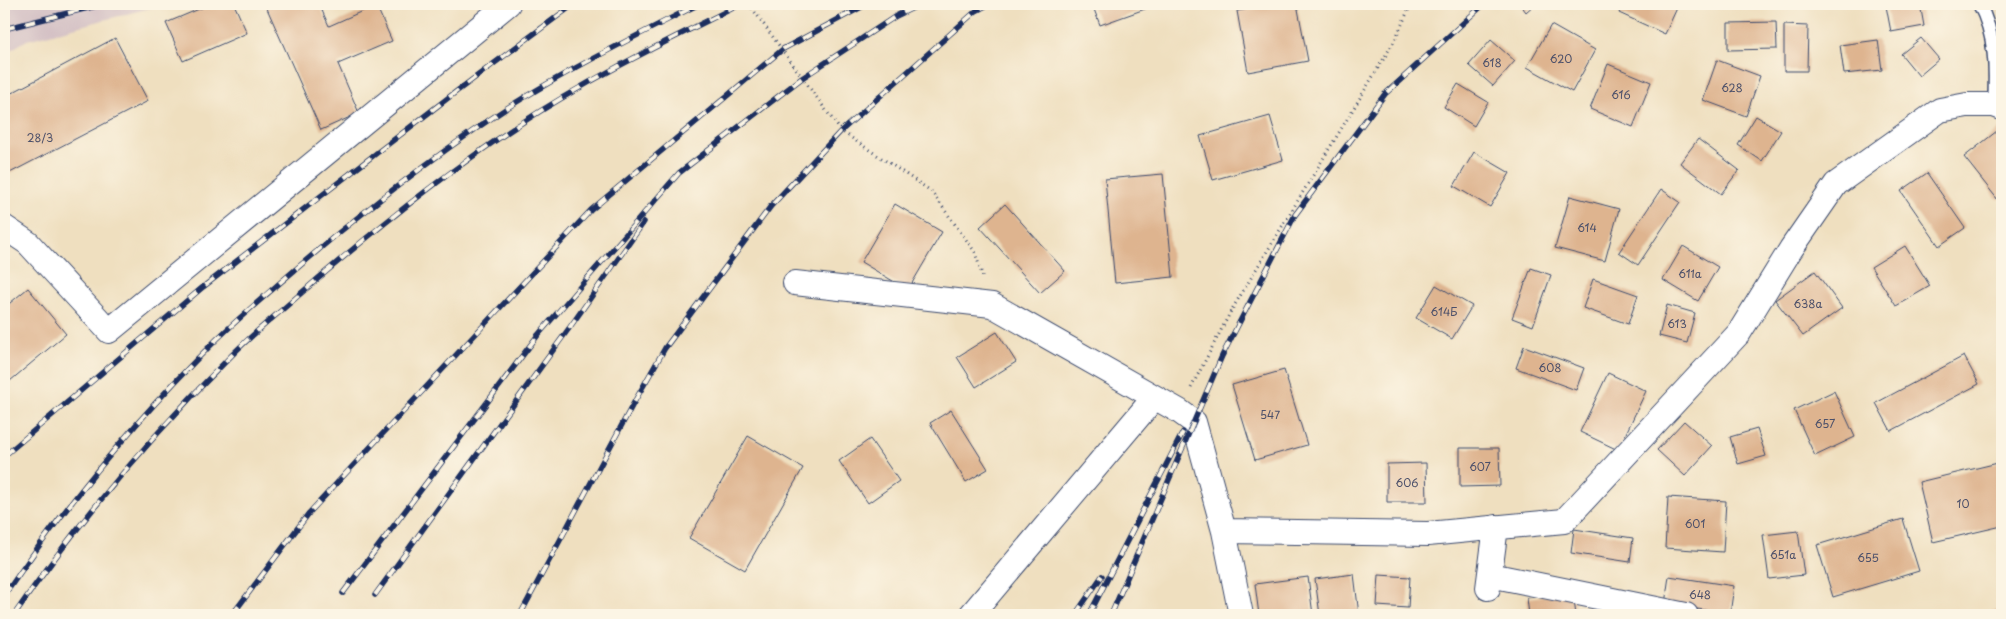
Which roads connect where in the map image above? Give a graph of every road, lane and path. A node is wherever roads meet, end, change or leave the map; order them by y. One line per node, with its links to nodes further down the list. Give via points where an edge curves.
1 (508, 4): 6 (street, via 109,331 28,243)
2 (750, 4): 8 (path, via 841,131 931,191 975,252)
3 (1411, 4): 10 (path, via 1395,40 1231,311)
4 (1979, 4): 5 (lane, via 1993,46)
5 (1998, 107): 11 (street, via 1967,105 1940,110 1836,184 1739,333 1564,520)
6 (4, 227)
7 (795, 283): 8 (street)
8 (992, 305): 9 (street)
9 (1154, 398): 10 (street); 13 (street)
10 (1179, 411): 12 (street, via 1194,422)
11 (1496, 527): 12 (street, via 1428,534); 15 (street, via 1489,581)
12 (1224, 531): 14 (street)
13 (971, 615)
14 (1241, 615)
15 (1686, 615)

